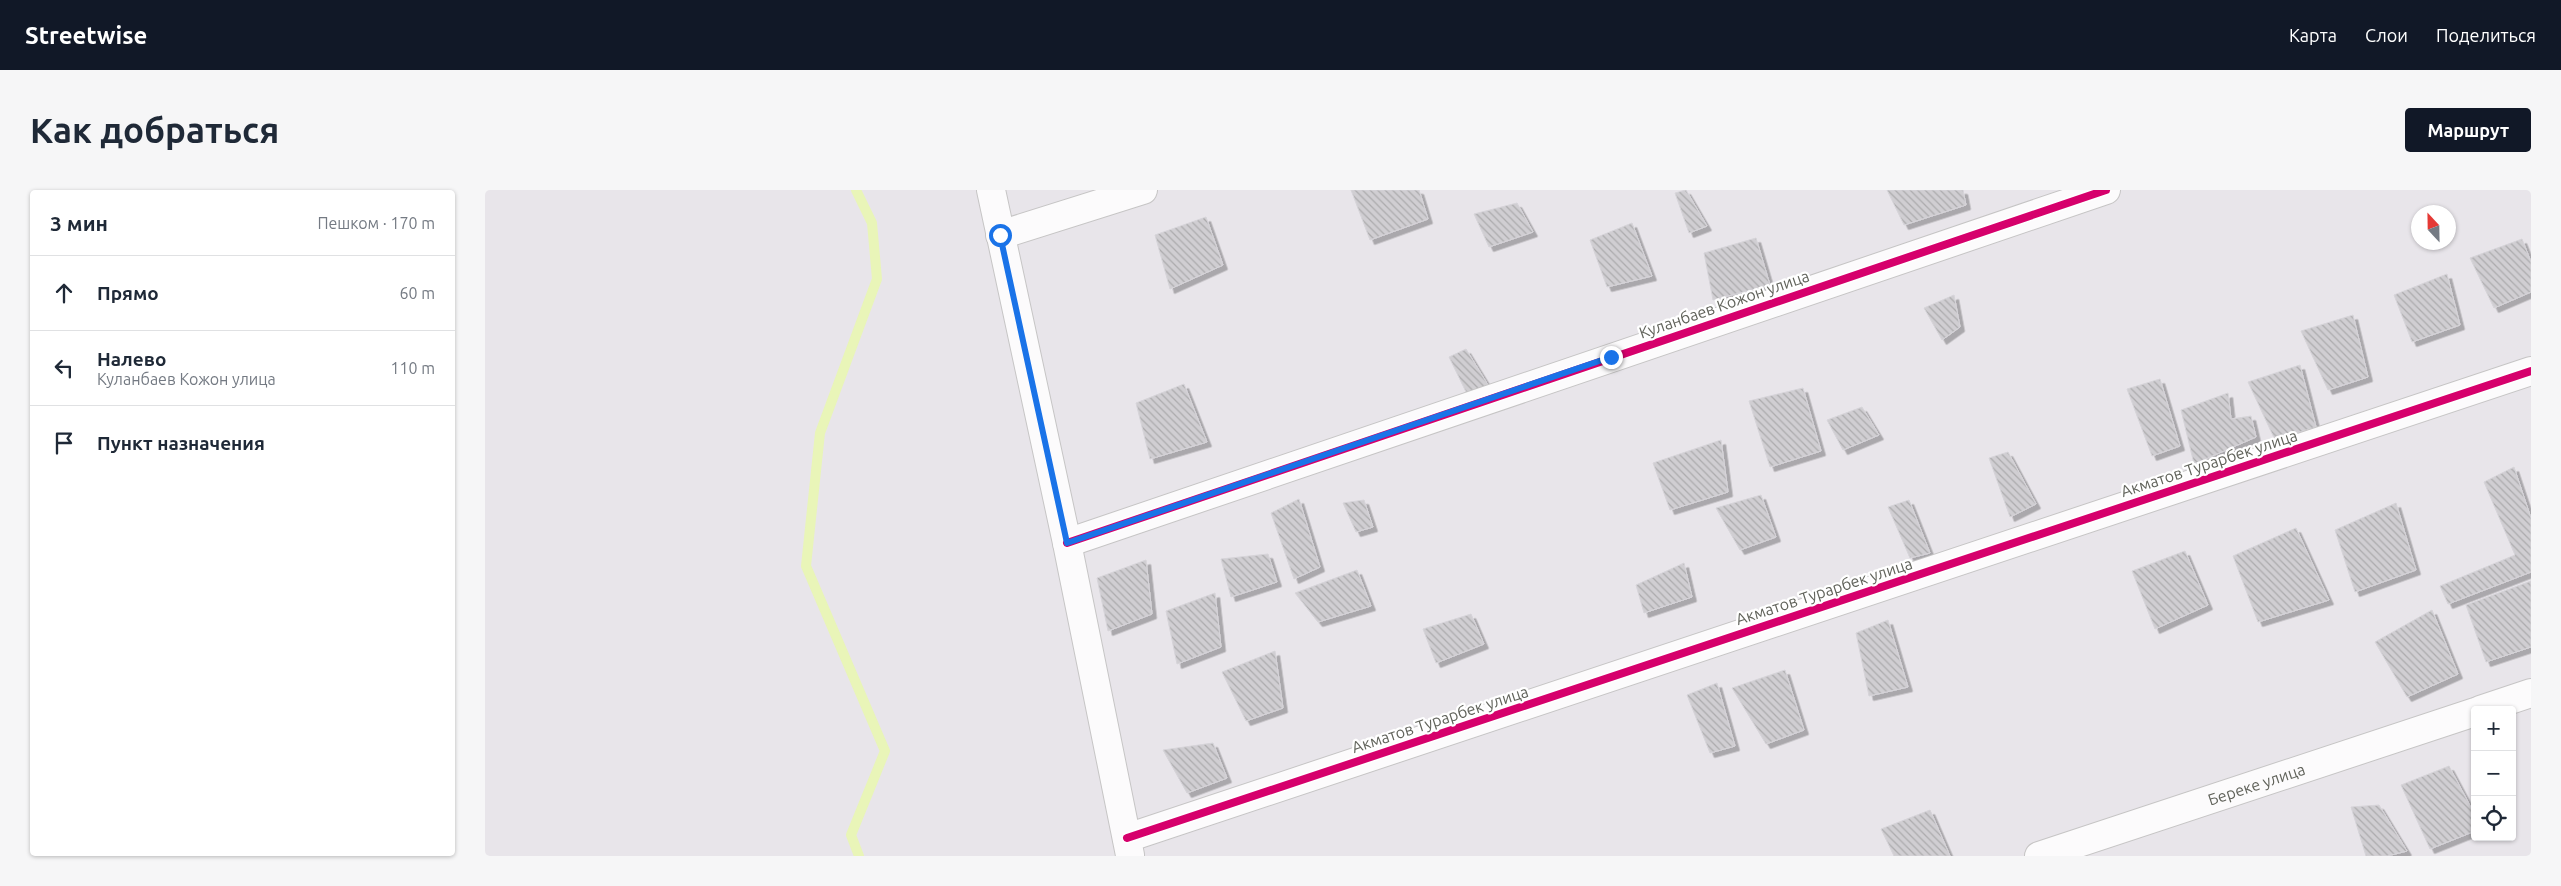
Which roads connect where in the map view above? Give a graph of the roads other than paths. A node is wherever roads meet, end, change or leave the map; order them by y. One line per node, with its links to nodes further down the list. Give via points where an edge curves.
1 (991, 190): 4 (street)
2 (1143, 190): 4 (street)
3 (2106, 190): 6 (street, Куланбаев Кожон улица)
4 (1000, 235): 6 (street)
5 (2531, 371): 10 (street, Акматов Турарбек улица)
6 (1067, 543): 10 (street)
7 (2531, 693): 8 (street)
8 (2492, 706)
9 (2471, 713): 11 (street, Береке улица)
10 (1128, 847)
11 (2039, 856)

